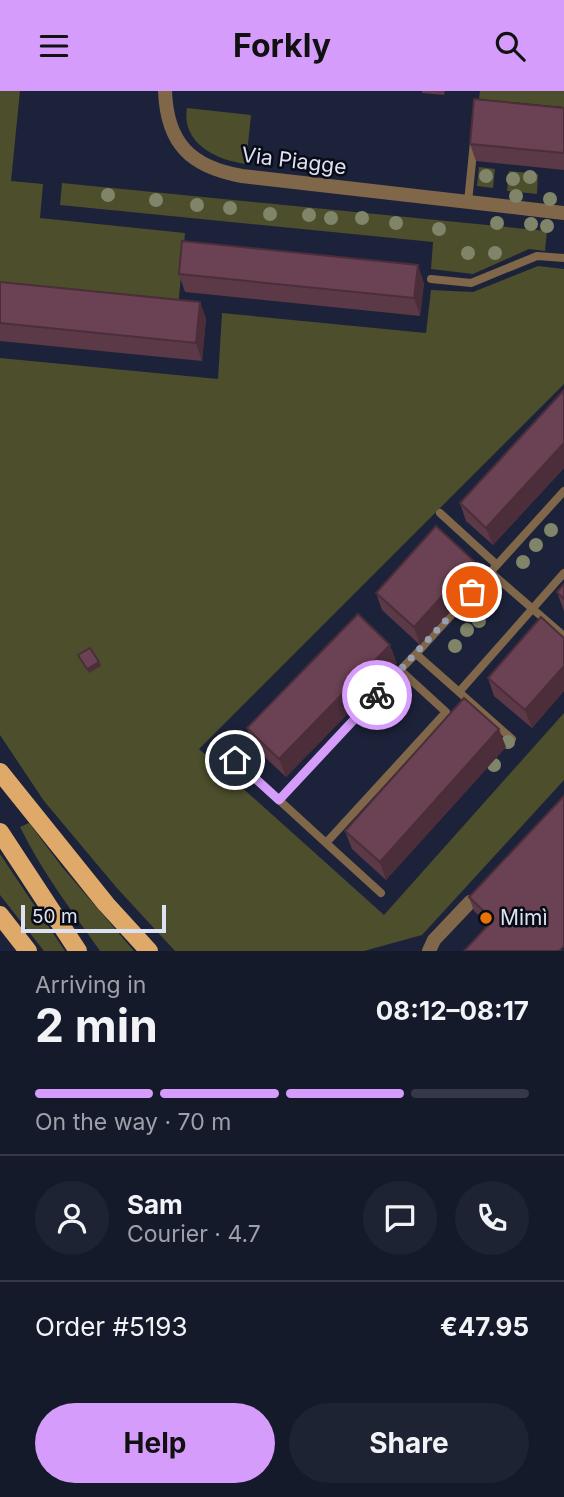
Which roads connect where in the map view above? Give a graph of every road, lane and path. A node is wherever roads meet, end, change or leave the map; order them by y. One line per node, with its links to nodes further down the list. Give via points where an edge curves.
1 (164, 91): 3 (street, Via Piagge, via 177,141 192,157 215,170)
2 (474, 134): 3 (lane)
3 (468, 202): 4 (street, Via Piagge)
4 (564, 213)
5 (564, 258): 6 (lane, via 537,256 471,283)
6 (431, 279)
7 (564, 491): 9 (lane)
8 (440, 513): 9 (lane)
9 (494, 568): 11 (lane); 13 (lane)
10 (564, 573): 11 (lane)
11 (533, 609): 12 (lane); 15 (lane)
12 (564, 636)
13 (416, 654): 14 (lane); 15 (lane)
14 (400, 670): 19 (lane); 21 (lane, via 446,712)
15 (459, 692): 16 (lane)
16 (512, 739)
17 (235, 760): 19 (lane)
18 (0, 772): 27 (main road)
19 (279, 800): 21 (lane)
20 (0, 832): 26 (main road)
21 (326, 843): 22 (lane)
22 (381, 893)
23 (474, 897): 28 (street, via 433,940)
24 (0, 915): 25 (main road)
25 (28, 951)
26 (78, 951)
27 (149, 951)
28 (429, 951)

